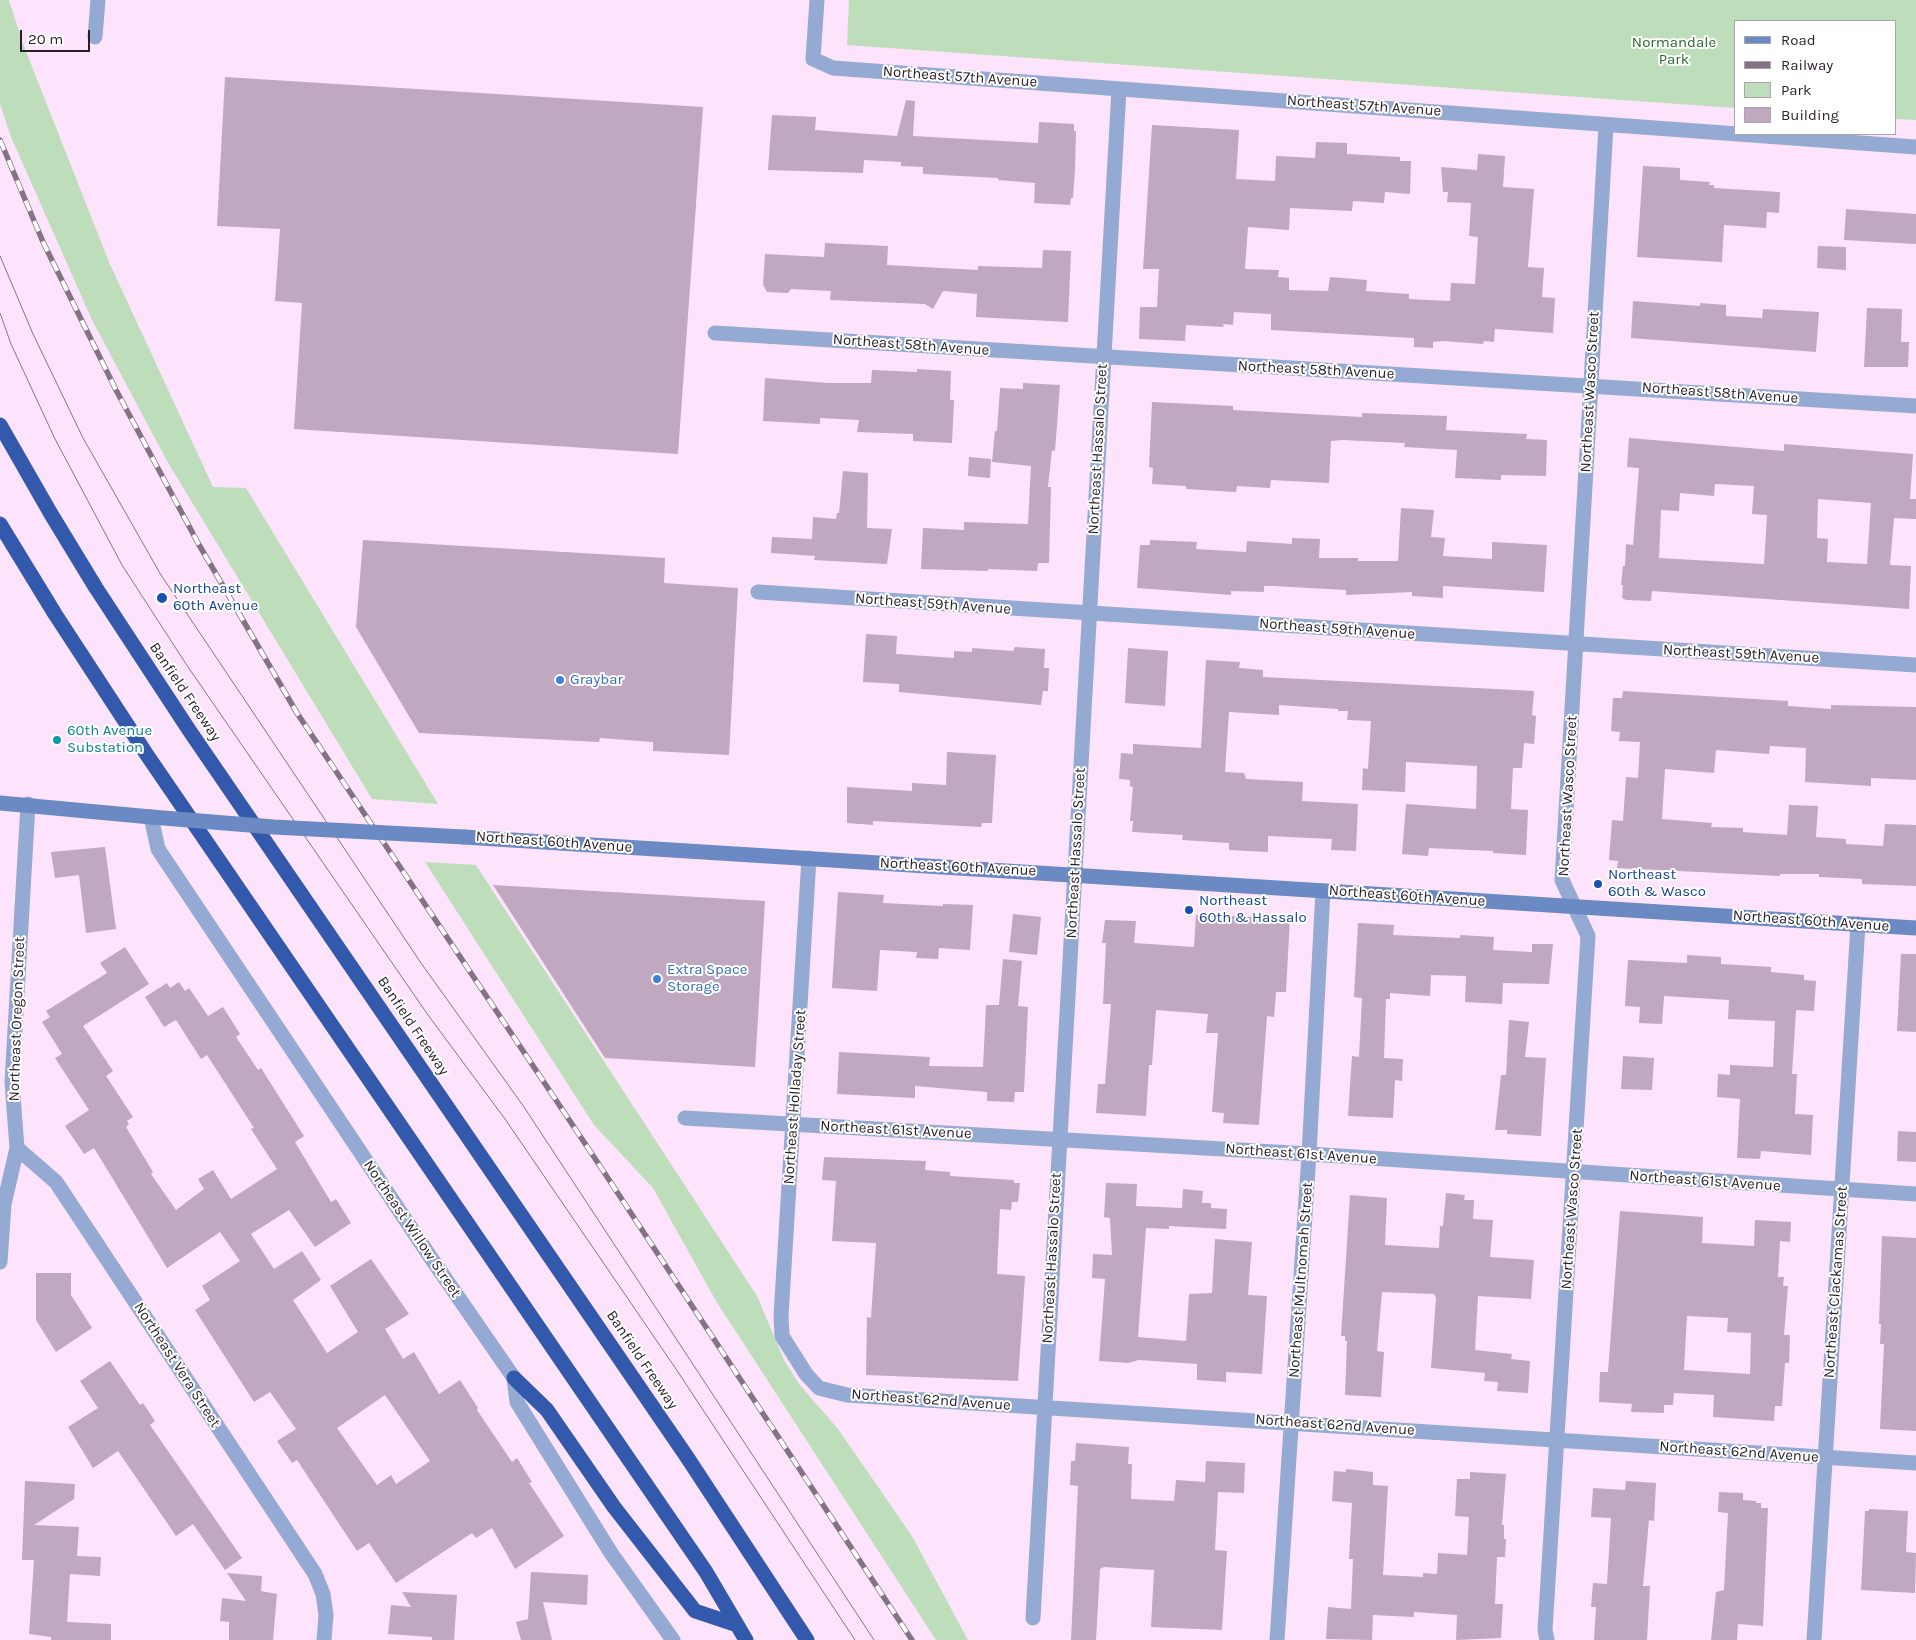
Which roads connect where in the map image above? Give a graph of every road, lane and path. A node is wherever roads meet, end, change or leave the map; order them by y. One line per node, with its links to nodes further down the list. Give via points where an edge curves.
1 (98, 0): 3 (street)
2 (817, 0): 4 (street, Northeast 57th Avenue, via 813,59 833,68)
3 (95, 37)
4 (1119, 89): 5 (street, Northeast 57th Avenue); 10 (street, Northeast Hassalo Street)
5 (1606, 126): 6 (street, Northeast 57th Avenue); 11 (street, Northeast Wasco Street)
6 (1734, 135)
7 (1739, 135): 8 (street, Northeast 57th Avenue)
8 (1916, 147)
9 (715, 334): 10 (street, Northeast 58th Avenue)
10 (1103, 357): 11 (street, Northeast 58th Avenue); 16 (street, Northeast Hassalo Street)
11 (1590, 385): 12 (street, Northeast 58th Avenue); 17 (street, Northeast Wasco Street)
12 (1916, 406)
13 (0, 425): 50 (highway, Banfield Freeway, via 76,555 184,722 671,1433)
14 (0, 524): 46 (highway, via 147,755 684,1539)
15 (758, 592): 16 (street, Northeast 59th Avenue)
16 (1089, 614): 17 (street, Northeast 59th Avenue); 23 (street, Northeast Hassalo Street)
17 (1575, 644): 18 (street, Northeast 59th Avenue); 25 (street, Northeast Wasco Street, via 1562,880)
18 (1916, 665)
19 (0, 803): 20 (main road, Northeast 60th Avenue)
20 (28, 804): 21 (main road, Northeast 60th Avenue); 28 (street, Northeast Oregon Street)
21 (151, 817): 22 (main road, Northeast 60th Avenue, bridge); 39 (street, Northeast Willow Street, via 158,849)
22 (809, 858): 23 (main road, Northeast 60th Avenue); 30 (street, Northeast Holladay Street)
23 (1075, 874): 24 (main road, Northeast 60th Avenue); 31 (street, Northeast Hassalo Street)
24 (1323, 891): 25 (main road, Northeast 60th Avenue); 33 (street, Northeast Multnomah Street)
25 (1575, 906): 26 (main road, Northeast 60th Avenue); 34 (street, Northeast Wasco Street, via 1588,936)
26 (1858, 924): 27 (main road, Northeast 60th Avenue); 35 (street, Northeast Clackamas Street)
27 (1916, 928)
28 (6, 1081): 32 (street, Northeast Oregon Street)
29 (685, 1118): 30 (street, Northeast 61st Avenue)
30 (793, 1124): 31 (street, Northeast 61st Avenue); 38 (street, Northeast Holladay Street)
31 (1059, 1140): 33 (street, Northeast 61st Avenue); 40 (street, Northeast Hassalo Street)
32 (16, 1148): 37 (street, Northeast Oregon Street, via 4,1204); 47 (street, Northeast Vera Street, via 56,1182 315,1574 326,1614)
33 (1309, 1154): 34 (street, Northeast 61st Avenue); 41 (street, Northeast Multnomah Street)
34 (1575, 1173): 35 (street, Northeast 61st Avenue); 42 (street, Northeast Wasco Street)
35 (1842, 1190): 36 (street, Northeast 61st Avenue); 43 (street, Northeast Clackamas Street)
36 (1916, 1194)
37 (0, 1262)
38 (782, 1336): 40 (street, Northeast 62nd Avenue, via 806,1374 820,1388 847,1395)
39 (514, 1378): 46 (highway, via 547,1410 614,1507 695,1611); 48 (street, Northeast Willow Street, via 518,1402 611,1553)
40 (1044, 1407): 41 (street, Northeast 62nd Avenue); 45 (street, Northeast Hassalo Street)
41 (1292, 1422): 42 (street, Northeast 62nd Avenue); 51 (street, Northeast Multnomah Street)
42 (1558, 1440): 43 (street, Northeast 62nd Avenue); 52 (street, Northeast Wasco Street, via 1545,1630)
43 (1825, 1458): 44 (street, Northeast 62nd Avenue); 53 (street, Northeast Clackamas Street)
44 (1916, 1463)
45 (1033, 1618)
46 (737, 1625): 49 (highway)
47 (324, 1640)
48 (673, 1640)
49 (746, 1640)
50 (807, 1640)
51 (1277, 1640)
52 (1547, 1640)
53 (1814, 1640)

